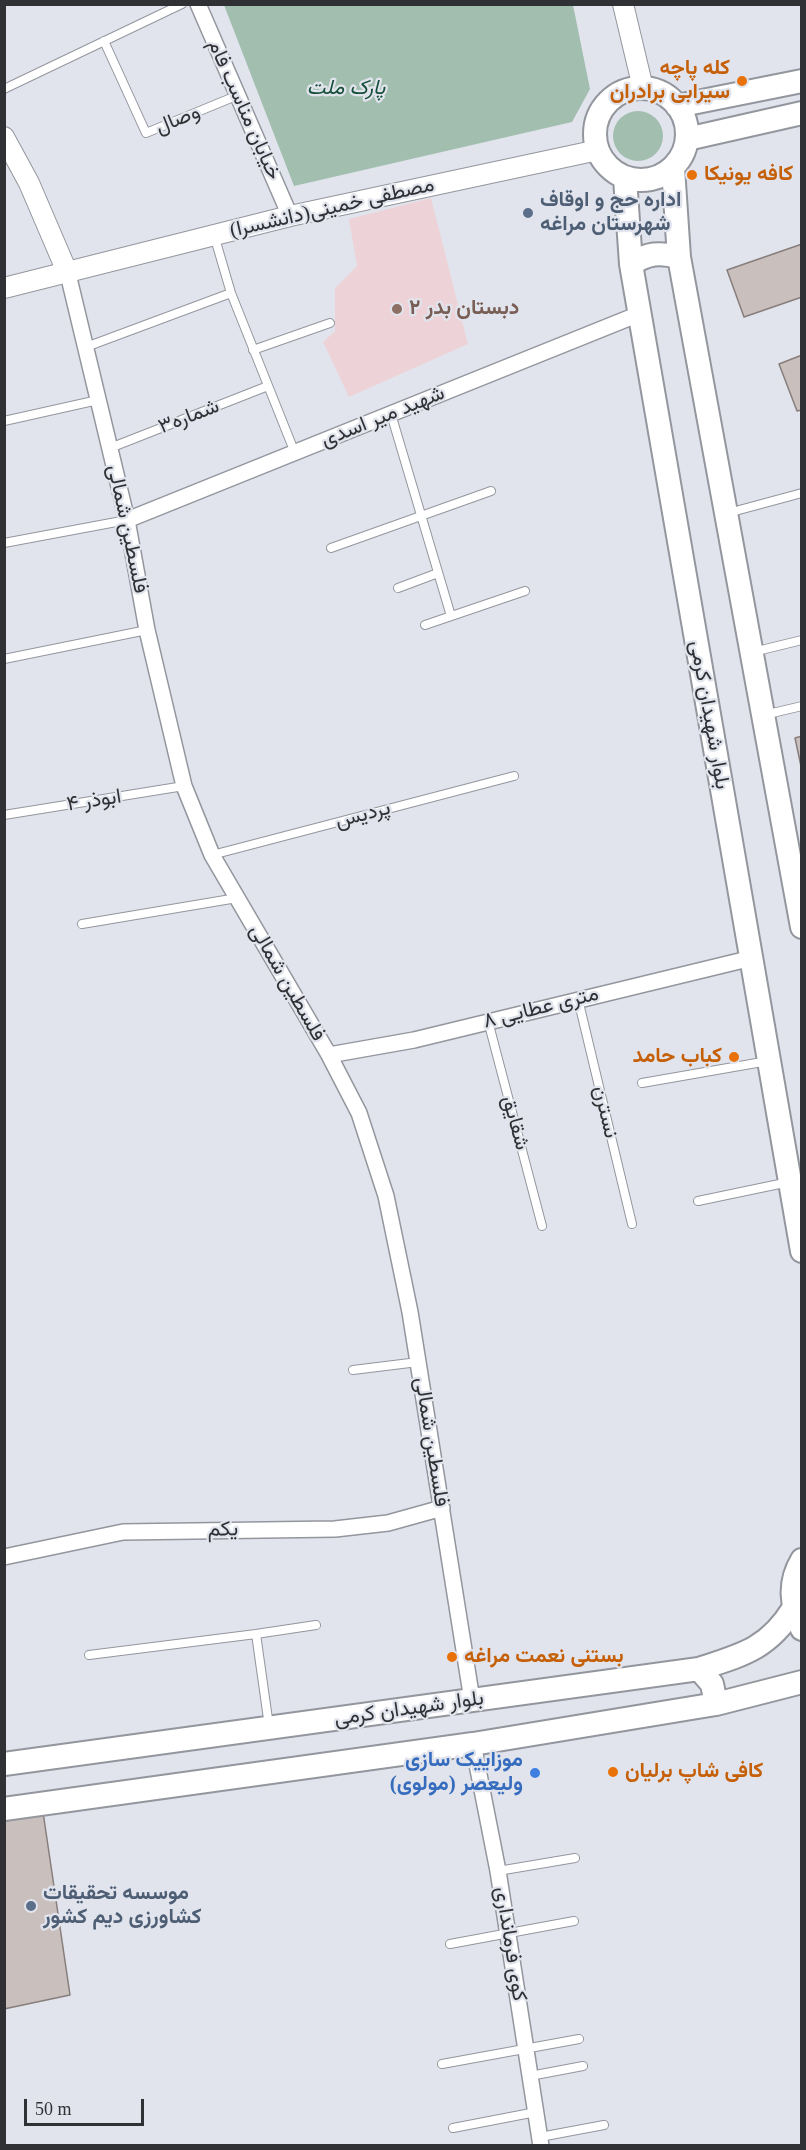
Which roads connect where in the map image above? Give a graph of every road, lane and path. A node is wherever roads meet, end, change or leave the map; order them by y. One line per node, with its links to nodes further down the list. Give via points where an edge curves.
1 (182, 4): 4 (lane)
2 (198, 4): 8 (street, خیابان مناسب فام)
3 (622, 4): 7 (street)
4 (104, 41): 6 (lane); 8 (lane, وصال, via 146,133)
5 (801, 81): 9 (main road)
6 (4, 88)
7 (643, 88): 9 (main road, via 662,94); 13 (main road, via 628,90 604,107 597,120)
8 (236, 96): 16 (street, خیابان مناسب فام)
9 (677, 106): 12 (main road, via 684,117)
10 (801, 113): 12 (main road)
11 (4, 137): 20 (street, via 29,183)
12 (687, 139): 14 (main road)
13 (598, 150): 15 (main road, via 604,162); 16 (street, (دانشسرا)مصطفی خمینی)
14 (673, 168): 15 (main road, via 651,180); 18 (main road)
15 (625, 178): 19 (main road, بلوار شهیدان کرمی)
16 (290, 216): 17 (street, (دانشسرا)مصطفی خمینی)
17 (214, 235): 20 (street, (دانشسرا)مصطفی خمینی); 22 (lane)
18 (679, 257): 19 (main road, via 662,252); 35 (main road)
19 (631, 264): 23 (main road, بلوار شهیدان کرمی)
20 (68, 274): 21 (street, (دانشسرا)مصطفی خمینی); 25 (street, فلسطین شمالی)
21 (4, 288)
22 (231, 293): 25 (lane); 26 (lane)
23 (639, 314): 29 (street, شهید میر اسدی); 58 (main road, بلوار شهیدان کرمی)
24 (330, 322): 26 (lane)
25 (86, 346): 28 (street, فلسطین شمالی)
26 (253, 350): 27 (lane)
27 (268, 386): 31 (lane, شماره۳); 32 (lane)
28 (98, 400): 30 (lane); 31 (street, فلسطین شمالی)
29 (391, 414): 32 (street, شهید میر اسدی); 36 (lane)
30 (4, 421)
31 (110, 448): 37 (street, فلسطین شمالی)
32 (295, 453): 37 (street, شهید میر اسدی)
33 (491, 491): 36 (lane)
34 (801, 492): 35 (lane)
35 (726, 514): 47 (main road)
36 (421, 515): 39 (lane); 40 (lane)
37 (127, 520): 38 (lane); 45 (street, فلسطین شمالی)
38 (4, 543)
39 (331, 548)
40 (438, 573): 41 (lane); 43 (lane)
41 (398, 588)
42 (525, 591): 43 (lane)
43 (451, 616): 44 (lane)
44 (425, 625)
45 (147, 630): 48 (lane); 52 (street, فلسطین شمالی)
46 (801, 640): 47 (lane)
47 (752, 653): 50 (main road)
48 (4, 658)
49 (801, 706): 50 (lane)
50 (763, 716): 57 (main road)
51 (514, 776): 54 (lane, پردیس)
52 (184, 786): 53 (lane, ابوذر ۴); 54 (street, فلسطین شمالی)
53 (4, 815)
54 (212, 855): 55 (street, فلسطین شمالی)
55 (238, 898): 56 (lane); 61 (street, فلسطین شمالی)
56 (82, 924)
57 (801, 927)
58 (752, 958): 59 (street, ۸ متری عطایی); 62 (main road, بلوار شهیدان کرمی)
59 (578, 999): 60 (street, ۸ متری عطایی); 66 (lane, نسترن)
60 (488, 1021): 61 (street, ۸ متری عطایی, via 414,1040); 67 (lane, شقایق)
61 (329, 1055): 69 (street, فلسطین شمالی, via 359,1113 386,1196)
62 (770, 1061): 63 (lane); 64 (main road, بلوار شهیدان کرمی)
63 (642, 1083)
64 (791, 1182): 65 (lane); 68 (main road, بلوار شهیدان کرمی)
65 (698, 1201)
66 (632, 1224)
67 (542, 1226)
68 (801, 1251)
69 (418, 1362): 70 (lane); 71 (street, فلسطین شمالی)
70 (353, 1370)
71 (442, 1509): 72 (street, یکم, via 388,1524 335,1529 123,1532); 80 (street, فلسطین شمالی)
72 (4, 1557)
73 (801, 1560): 74 (main road, via 792,1589)
74 (797, 1619): 78 (main road, بلوار شهیدان کرمی, via 783,1625 762,1645)
75 (316, 1625): 76 (lane)
76 (256, 1634): 77 (lane); 82 (lane)
77 (89, 1655)
78 (699, 1669): 80 (main road, بلوار شهیدان کرمی); 81 (main road, via 712,1684)
79 (801, 1682): 81 (main road, بلوار شهیدان کرمی)
80 (472, 1700): 82 (main road, بلوار شهیدان کرمی)
81 (716, 1704): 83 (main road, بلوار شهیدان کرمی)
82 (269, 1728): 84 (main road, بلوار شهیدان کرمی)
83 (473, 1744): 85 (main road, بلوار شهیدان کرمی); 87 (street, کوی فرمانداری)
84 (4, 1764)
85 (4, 1809)
86 (575, 1858): 87 (lane)
87 (498, 1871): 89 (street, کوی فرمانداری)
88 (573, 1921): 89 (lane)
89 (508, 1934): 90 (lane); 92 (street, کوی فرمانداری)
90 (450, 1944)
91 (579, 2039): 92 (lane)
92 (526, 2048): 93 (lane); 95 (street, کوی فرمانداری)
93 (442, 2064)
94 (583, 2066): 95 (lane)
95 (530, 2076): 96 (street, کوی فرمانداری)
96 (536, 2112): 98 (lane); 99 (street, کوی فرمانداری)
97 (604, 2125): 99 (lane)
98 (453, 2128)
99 (540, 2141)

